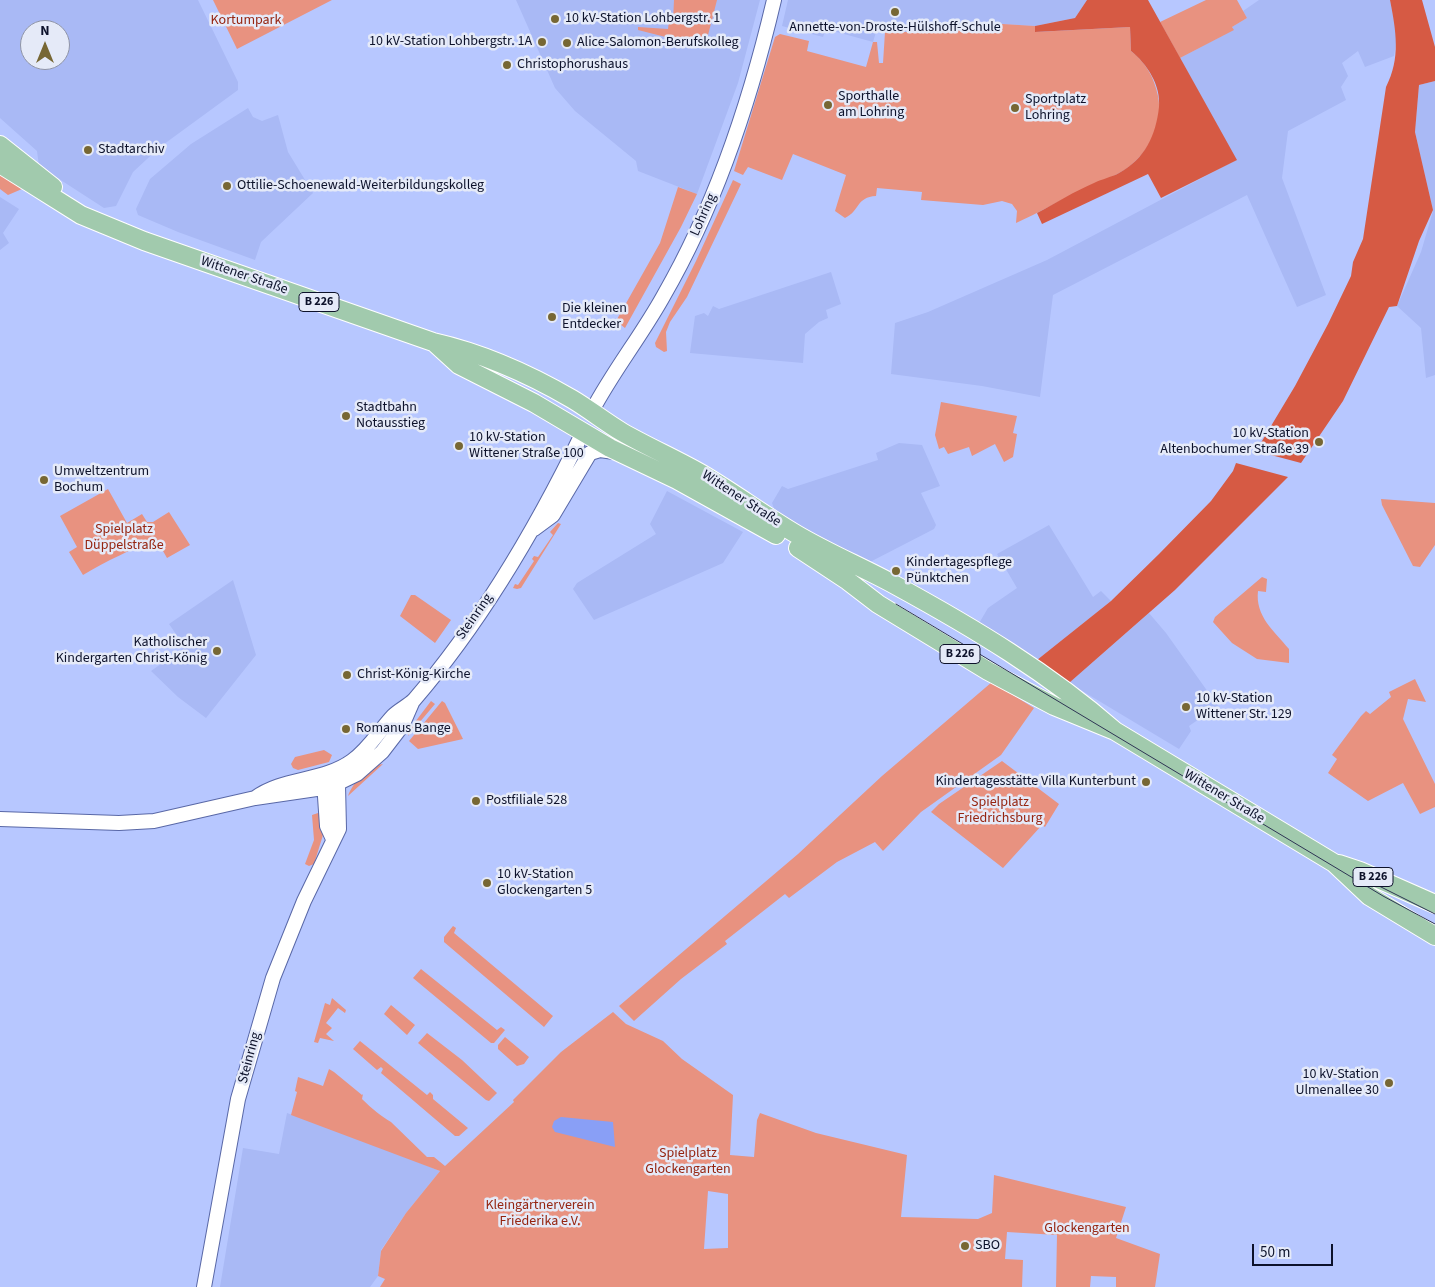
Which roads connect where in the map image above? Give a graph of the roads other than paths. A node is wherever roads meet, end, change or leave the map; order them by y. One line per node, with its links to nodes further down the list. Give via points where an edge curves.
1 (774, 0): 8 (street, Lohring, via 738,128 696,234 665,295)
2 (0, 145): 4 (main road, Wittener Straße / B 226)
3 (0, 164): 4 (main road, Wittener Straße / B 226, via 81,215)
4 (112, 227): 5 (main road, Wittener Straße / B 226, via 203,263)
5 (434, 342): 6 (main road, Wittener Straße / B 226, via 459,365); 7 (main road, Wittener Straße / B 226, via 488,358)
6 (489, 380): 7 (main road, Wittener Straße, via 499,373 535,386); 9 (main road, Wittener Straße / B 226)
7 (549, 387): 8 (main road, Wittener Straße / B 226)
8 (592, 412): 9 (main road); 12 (main road, Wittener Straße / B 226, via 701,474 796,534)
9 (583, 432): 10 (main road, Wittener Straße / B 226); 11 (street, Steinring)
10 (625, 455): 11 (street, Steinring, via 600,450 590,453 553,515); 13 (main road, Wittener Straße / B 226, via 770,531 834,571)
11 (534, 529): 14 (street, Steinring)
12 (892, 583): 13 (main road); 15 (main road, Wittener Straße / B 226, via 1048,677)
13 (878, 604): 15 (main road, Wittener Straße / B 226, via 1020,688)
14 (412, 702): 16 (street, Steinring, via 394,715 354,760); 17 (street, Steinring, via 402,726 382,752 357,774)
15 (1115, 731): 22 (main road, Wittener Straße / B 226)
16 (325, 774): 17 (street); 18 (street); 19 (street, Steinring, via 268,789)
17 (338, 785): 18 (street, Steinring); 21 (street, Steinring, via 340,820)
18 (323, 789): 19 (street, Steinring); 21 (street, via 327,826)
19 (254, 798): 20 (street, via 154,821)
20 (0, 819)
21 (333, 839): 27 (street, Steinring, via 273,978 254,1040 227,1154)
22 (1334, 863): 23 (main road, Wittener Straße / B 226); 25 (main road, Wittener Straße / B 226, via 1370,896)
23 (1411, 894): 24 (main road, Wittener Straße / B 226); 25 (main road)
24 (1435, 904)
25 (1407, 919): 26 (main road, Wittener Straße / B 226)
26 (1435, 936)
27 (204, 1287)

